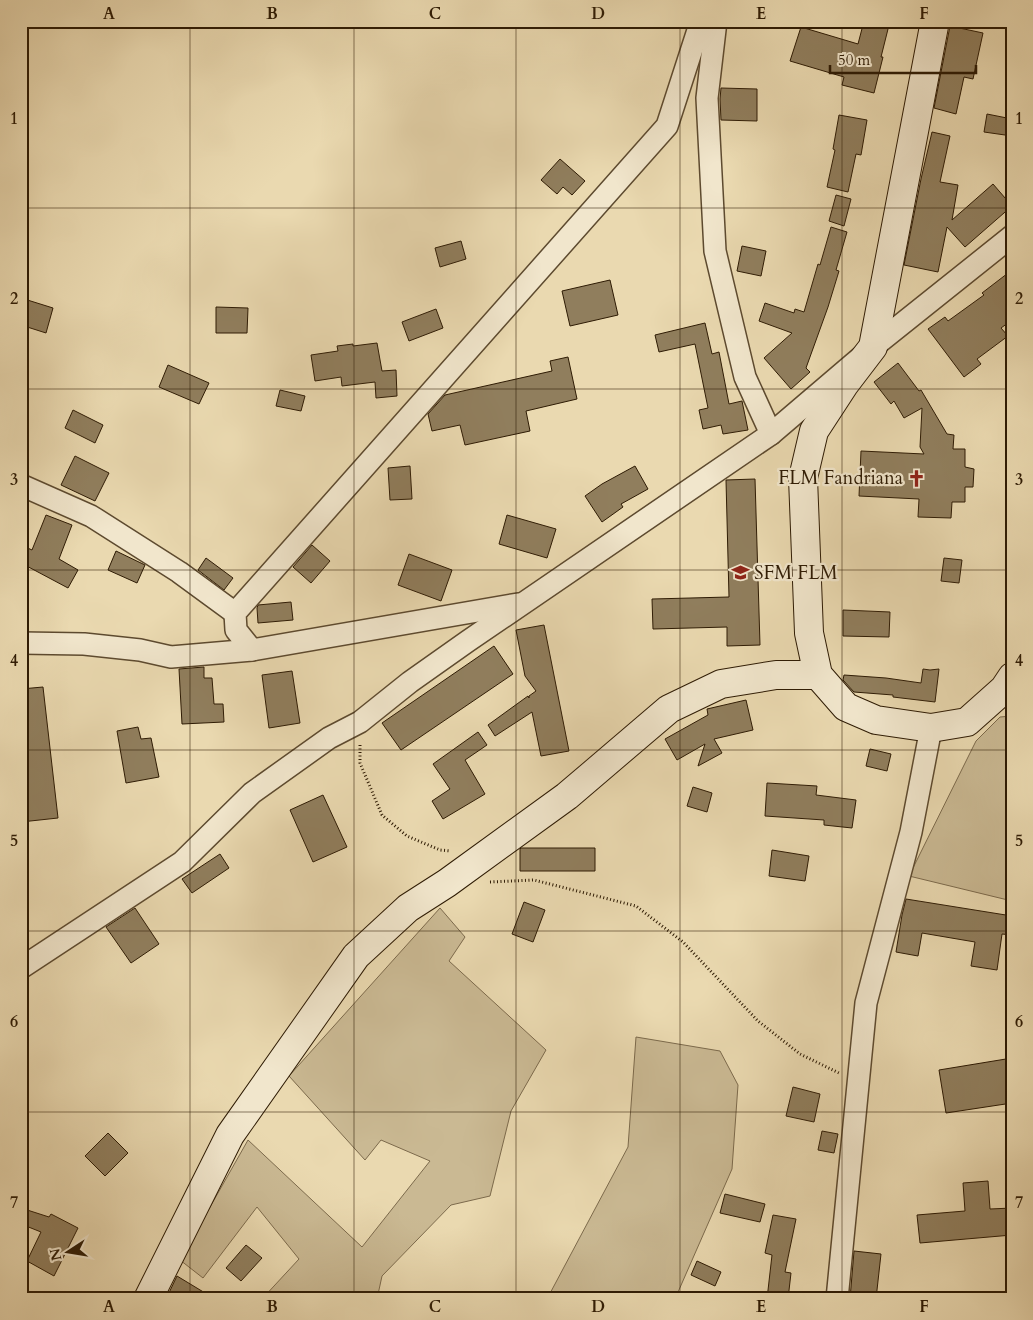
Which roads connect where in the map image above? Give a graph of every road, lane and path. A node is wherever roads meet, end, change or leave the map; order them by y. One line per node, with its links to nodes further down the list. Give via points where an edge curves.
1 (701, 21): 9 (street, via 667,126)
2 (716, 21): 6 (street, via 707,98 715,251 745,377)
3 (935, 21): 5 (street)
4 (1012, 236): 5 (street)
5 (873, 347): 6 (street); 12 (street, via 814,430 804,478 809,633)
6 (771, 434): 8 (street)
7 (21, 485): 9 (street, via 91,516)
8 (525, 603): 11 (street); 14 (street, via 410,682)
9 (235, 613): 11 (street, via 236,630)
10 (21, 644): 11 (street, via 84,644 171,657)
11 (252, 650)
12 (818, 675): 15 (street, via 846,707 876,720); 16 (street, via 776,675 721,684 669,709 567,796)
13 (1012, 677): 15 (street, via 967,722)
14 (360, 722): 16 (path, via 360,763 382,816 408,836 440,850); 18 (street, via 330,738 252,793 182,862)
15 (931, 728): 19 (street, via 911,832 866,1003)
16 (486, 854): 20 (street, via 408,908 356,956 230,1135)
17 (486, 882): 19 (path, via 534,880 636,906 683,942 758,1021 800,1054)
18 (21, 968)
19 (858, 1083): 21 (street)
20 (148, 1299)
21 (838, 1299)

